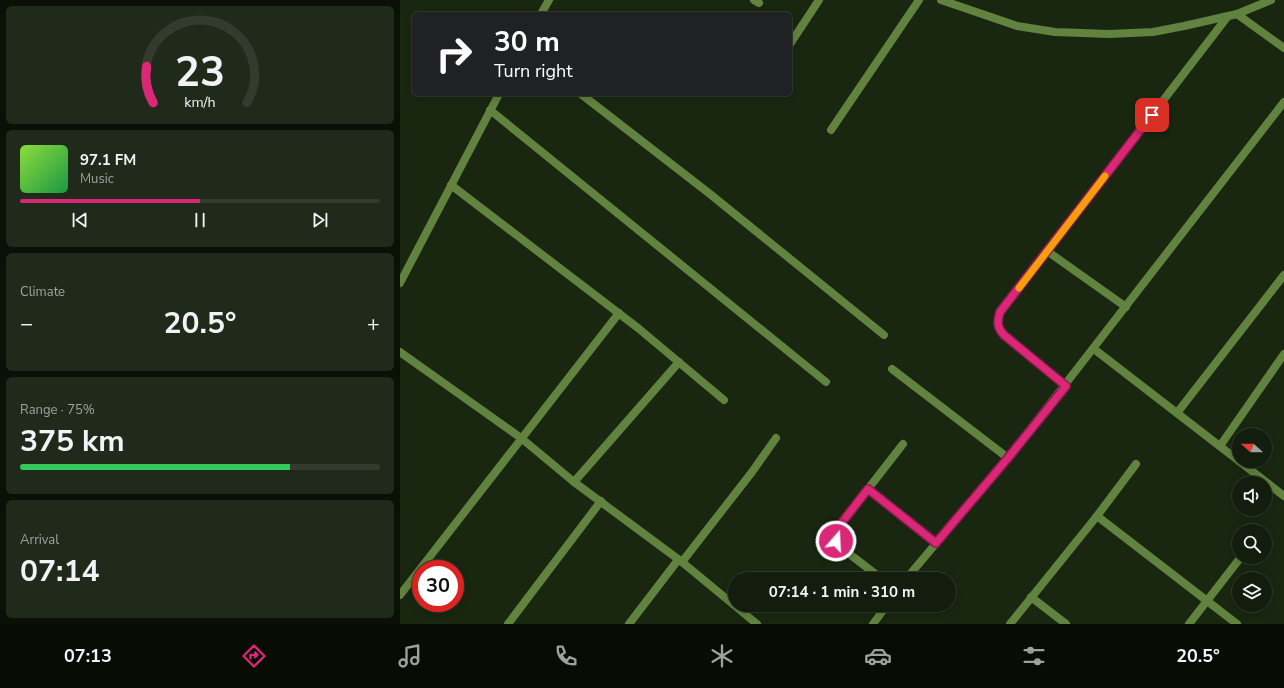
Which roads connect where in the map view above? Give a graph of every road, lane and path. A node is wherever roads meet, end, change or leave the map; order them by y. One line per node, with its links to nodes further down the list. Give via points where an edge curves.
1 (549, 0): 6 (street)
2 (819, 0): 9 (street)
3 (919, 0): 15 (street)
4 (941, 0): 8 (street, via 1017,26 1083,34 1153,32)
5 (1270, 0): 7 (street)
6 (542, 12)
7 (1237, 14): 8 (street); 10 (street)
8 (1228, 16): 17 (street)
9 (792, 41)
10 (1284, 48)
11 (498, 96): 14 (street)
12 (584, 96): 22 (street, via 710,194)
13 (1284, 102): 20 (street)
14 (490, 110): 16 (street); 28 (street)
15 (831, 130)
16 (451, 185): 19 (street); 21 (street)
17 (1047, 251): 20 (street); 29 (street, via 1000,312 997,322 998,329 1004,335)
18 (1284, 275): 31 (street)
19 (400, 283)
20 (1126, 307): 23 (street)
21 (619, 313): 26 (street); 32 (street)
22 (884, 335)
23 (1094, 349): 29 (street); 31 (street)
24 (400, 352): 32 (street)
25 (1284, 354): 35 (street)
26 (679, 362): 30 (street); 40 (street)
27 (892, 369): 37 (street)
28 (826, 382)
29 (1066, 386): 37 (street)
30 (724, 400)
31 (1176, 413): 35 (street)
32 (522, 438): 40 (street); 50 (street)
33 (776, 438): 46 (street)
34 (903, 444): 41 (street)
35 (1220, 446): 36 (street)
36 (1232, 455)
37 (1008, 458): 45 (street)
38 (1136, 464): 44 (street)
39 (1248, 468): 42 (street)
40 (574, 482): 43 (street)
41 (868, 489): 45 (street); 48 (street, via 840,525 836,541)
42 (1284, 496)
43 (601, 501): 46 (street); 54 (street)
44 (1097, 516): 51 (street); 52 (street)
45 (936, 543): 49 (street)
46 (680, 561): 55 (street); 56 (street)
47 (1235, 564): 52 (street)
48 (873, 572)
49 (912, 572)
50 (400, 595)
51 (1031, 597): 58 (street); 59 (street)
52 (1206, 601): 60 (street); 61 (street)
53 (881, 612): 57 (street)
54 (508, 624)
55 (629, 624)
56 (757, 624)
57 (873, 624)
58 (1010, 624)
59 (1066, 624)
60 (1189, 624)
61 (1236, 624)

